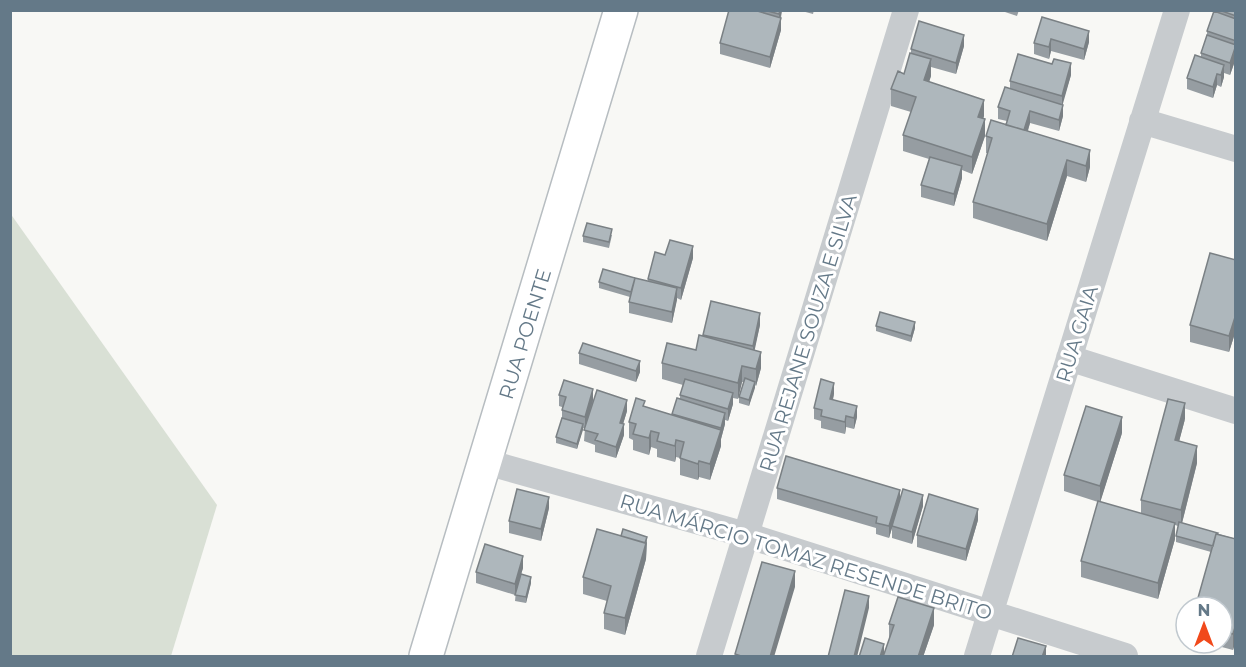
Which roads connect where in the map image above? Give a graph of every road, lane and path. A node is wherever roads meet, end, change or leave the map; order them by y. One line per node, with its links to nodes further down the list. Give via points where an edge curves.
1 (621, 10): 8 (street, RUA POENTE)
2 (906, 10): 9 (street, RUA REJANE SOUZA E SILVA)
3 (1177, 10): 4 (street, RUA GAIA)
4 (1142, 121): 5 (street); 6 (street, RUA GAIA)
5 (1236, 149)
6 (1069, 358): 7 (street); 10 (street, RUA GAIA)
7 (1236, 411)
8 (486, 462): 9 (street, RUA MÁRCIO TOMAZ RESENDE BRITO); 11 (street, RUA POENTE)
9 (746, 535): 10 (street, RUA MÁRCIO TOMAZ RESENDE BRITO); 12 (street, RUA REJANE SOUZA E SILVA)
10 (990, 614): 13 (street, RUA GAIA); 14 (street, RUA MÁRCIO TOMAZ RESENDE BRITO)
11 (426, 657)
12 (709, 657)
13 (977, 657)
14 (1125, 657)

